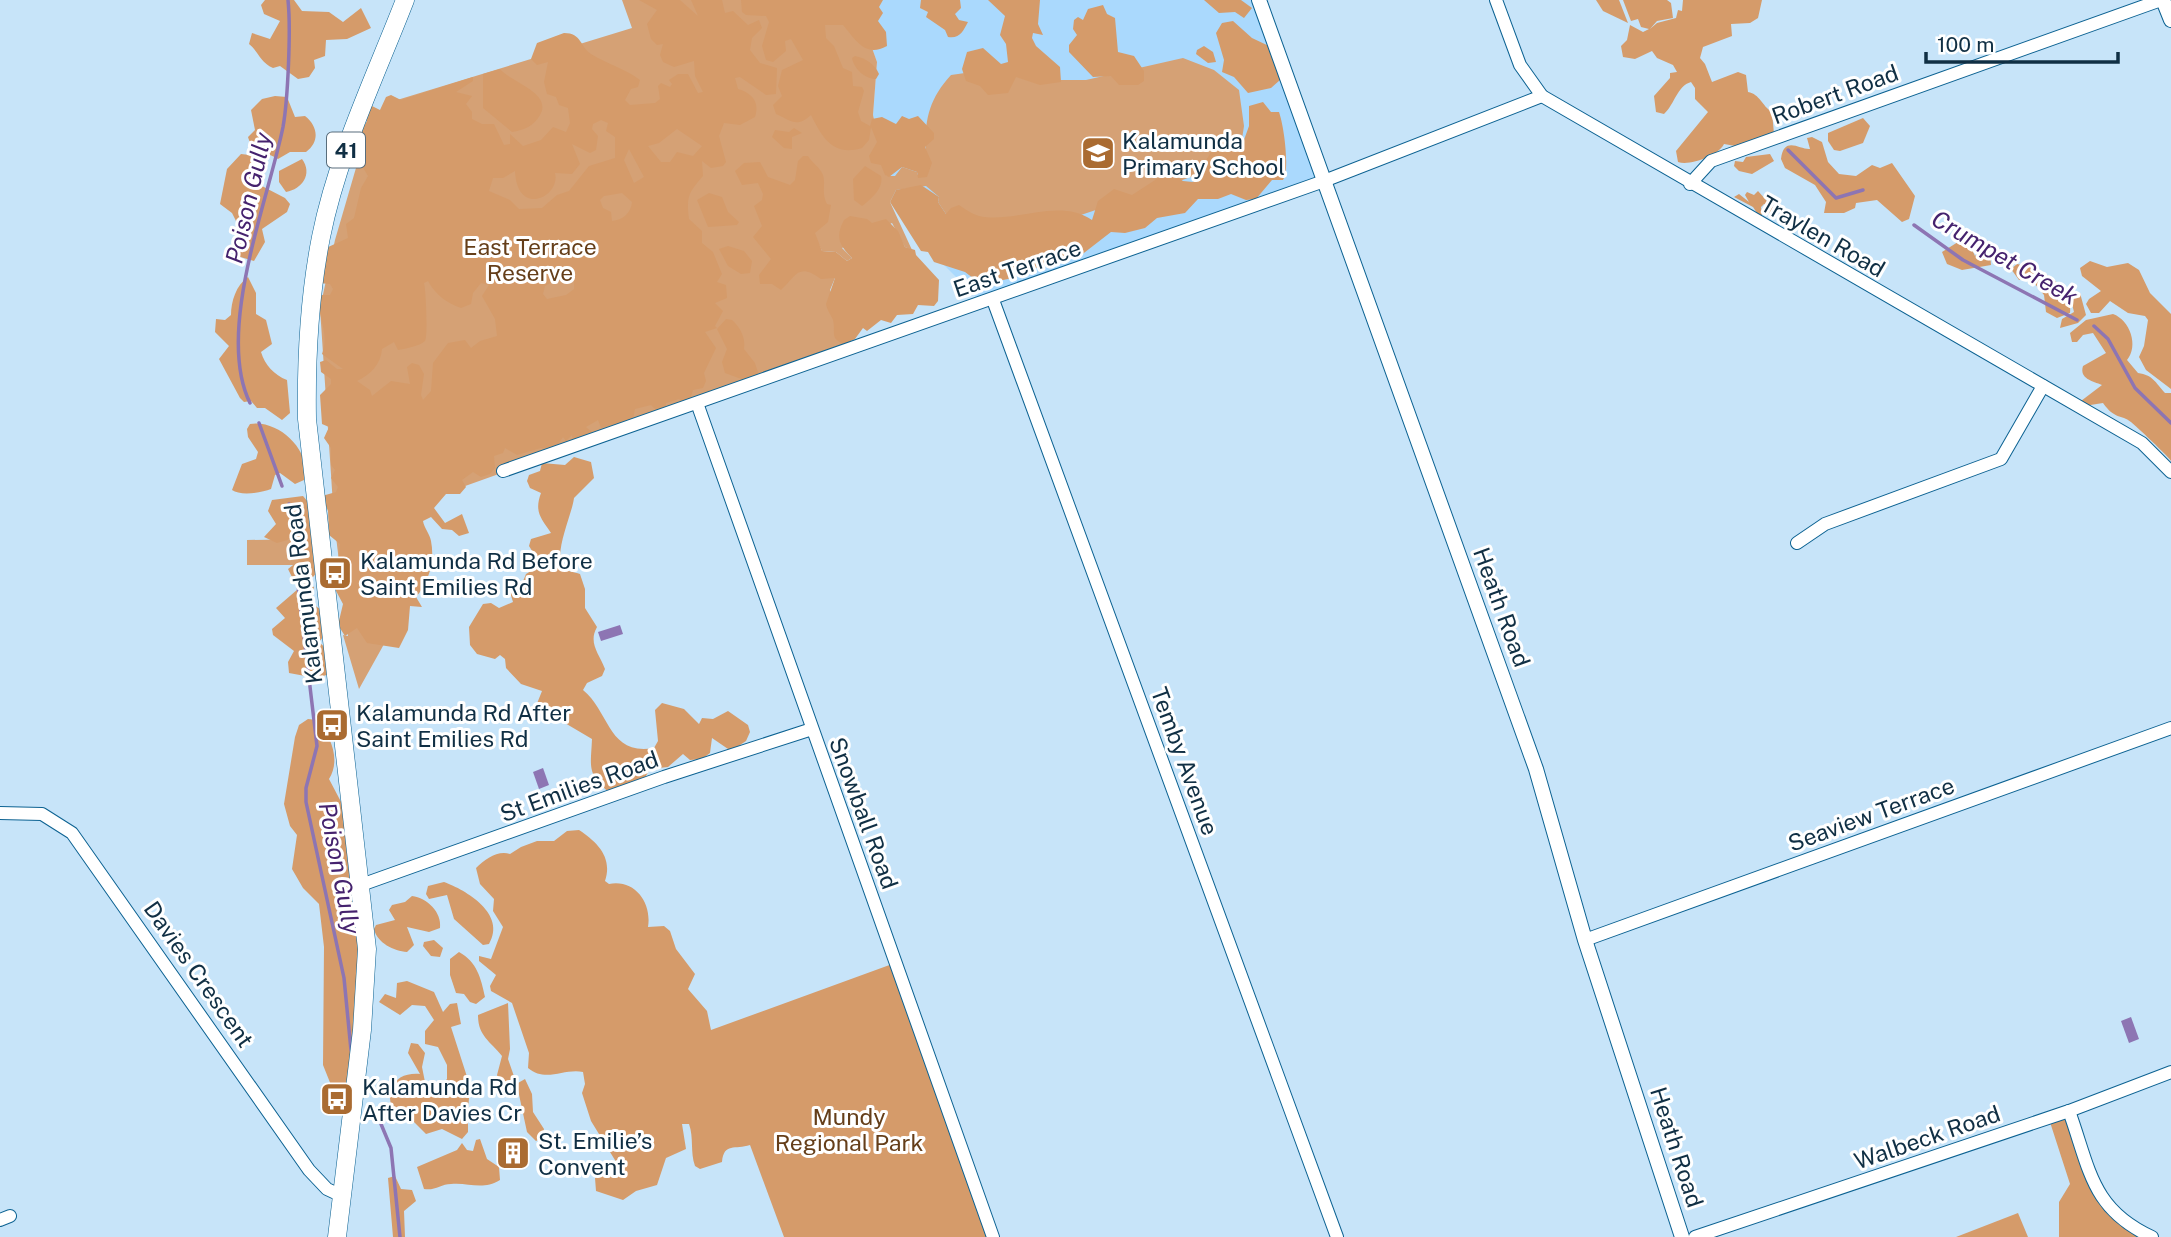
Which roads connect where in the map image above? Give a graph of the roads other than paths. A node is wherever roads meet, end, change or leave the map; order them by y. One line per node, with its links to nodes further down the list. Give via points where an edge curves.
1 (405, 0): 18 (main road, Kalamunda Road / 41, via 349,142 330,204 313,288 306,359 307,419)
2 (1259, 0): 7 (street, Heath Road)
3 (1496, 0): 6 (street, Traylen Road, via 1520,65)
4 (2162, 0): 5 (street); 8 (street, Robert Road, via 1711,161)
5 (2171, 20)
6 (1542, 96): 7 (street, East Terrace); 8 (street, Traylen Road)
7 (1324, 181): 9 (street, East Terrace); 19 (street, Heath Road, via 1536,769)
8 (1689, 184): 10 (street, Traylen Road)
9 (993, 300): 11 (street, East Terrace); 25 (street, Temby Avenue)
10 (2043, 386): 13 (street, Traylen Road, via 2142,443); 14 (street, via 2001,459 1825,524)
11 (697, 403): 12 (street, East Terrace); 16 (street, Snowball Road)
12 (503, 471)
13 (2171, 472)
14 (1797, 543)
15 (2171, 728): 19 (street, Seaview Terrace)
16 (812, 729): 18 (street, St Emilies Road); 24 (street, Snowball Road)
17 (0, 813): 22 (street, Davies Crescent, via 33,811 72,833 309,1170 327,1189)
18 (361, 885): 22 (main road, Kalamunda Road / 41, via 367,969)
19 (1585, 940): 26 (street, Heath Road)
20 (2171, 1072): 21 (street, Walbeck Road)
21 (2069, 1111): 27 (street, Walbeck Road); 28 (street, via 2110,1210)
22 (342, 1196): 23 (main road, Kalamunda Road / 41)
23 (337, 1237)
24 (993, 1237)
25 (1337, 1237)
26 (1682, 1237)
27 (1695, 1237)
28 (2151, 1237)

